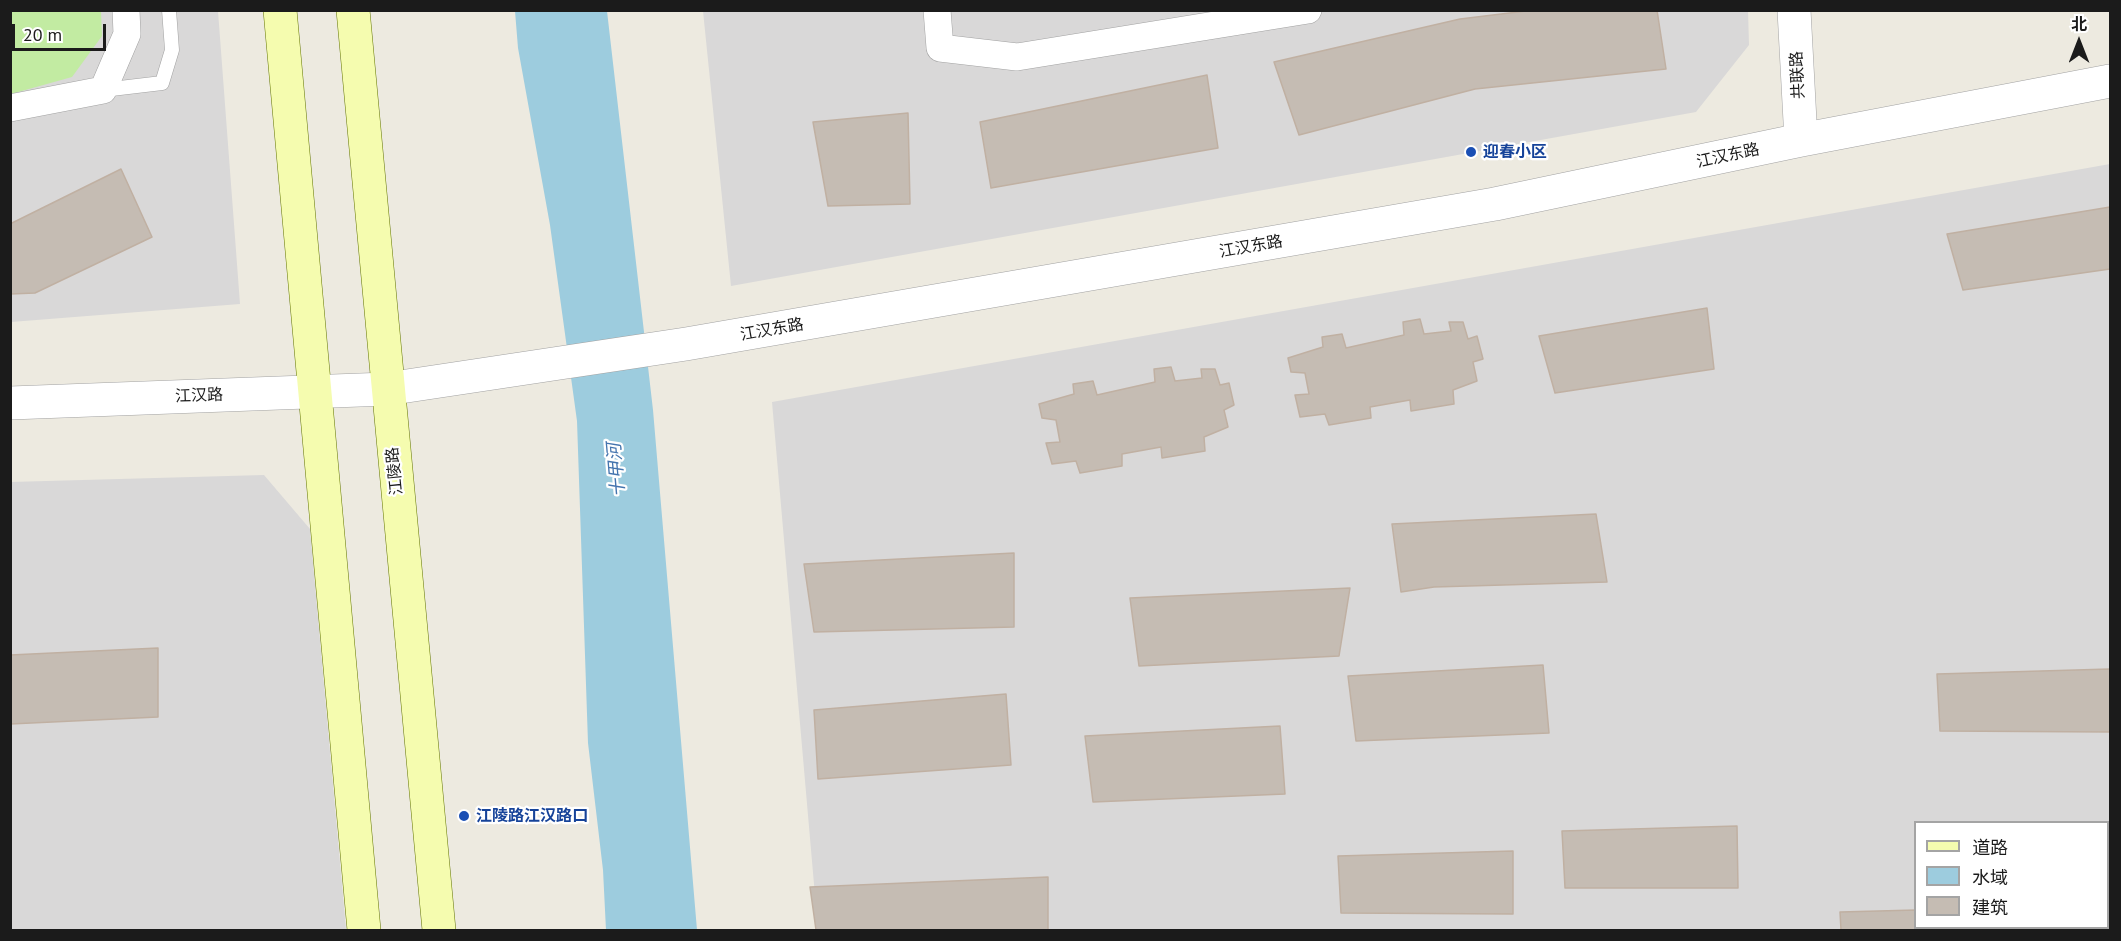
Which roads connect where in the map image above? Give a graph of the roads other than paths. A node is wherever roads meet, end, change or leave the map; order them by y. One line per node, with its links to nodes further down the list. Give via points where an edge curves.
1 (126, 10): 9 (street, via 127,34)
2 (169, 10): 9 (lane, via 172,51 162,83)
3 (280, 10): 13 (main road)
4 (353, 10): 12 (main road, 江陵路)
5 (937, 10): 6 (street, via 940,48 1017,57)
6 (1308, 10)
7 (1794, 10): 11 (street, 共联路)
8 (2110, 81): 11 (street, 江汉东路)
9 (103, 90): 10 (street)
10 (10, 108)
11 (1801, 140): 12 (street, 江汉东路, via 1495,204 686,344)
12 (387, 388): 13 (street, 江汉路); 16 (main road, 江陵路)
13 (316, 392): 14 (street, 江汉路); 15 (main road)
14 (10, 403)
15 (364, 930)
16 (439, 930)

